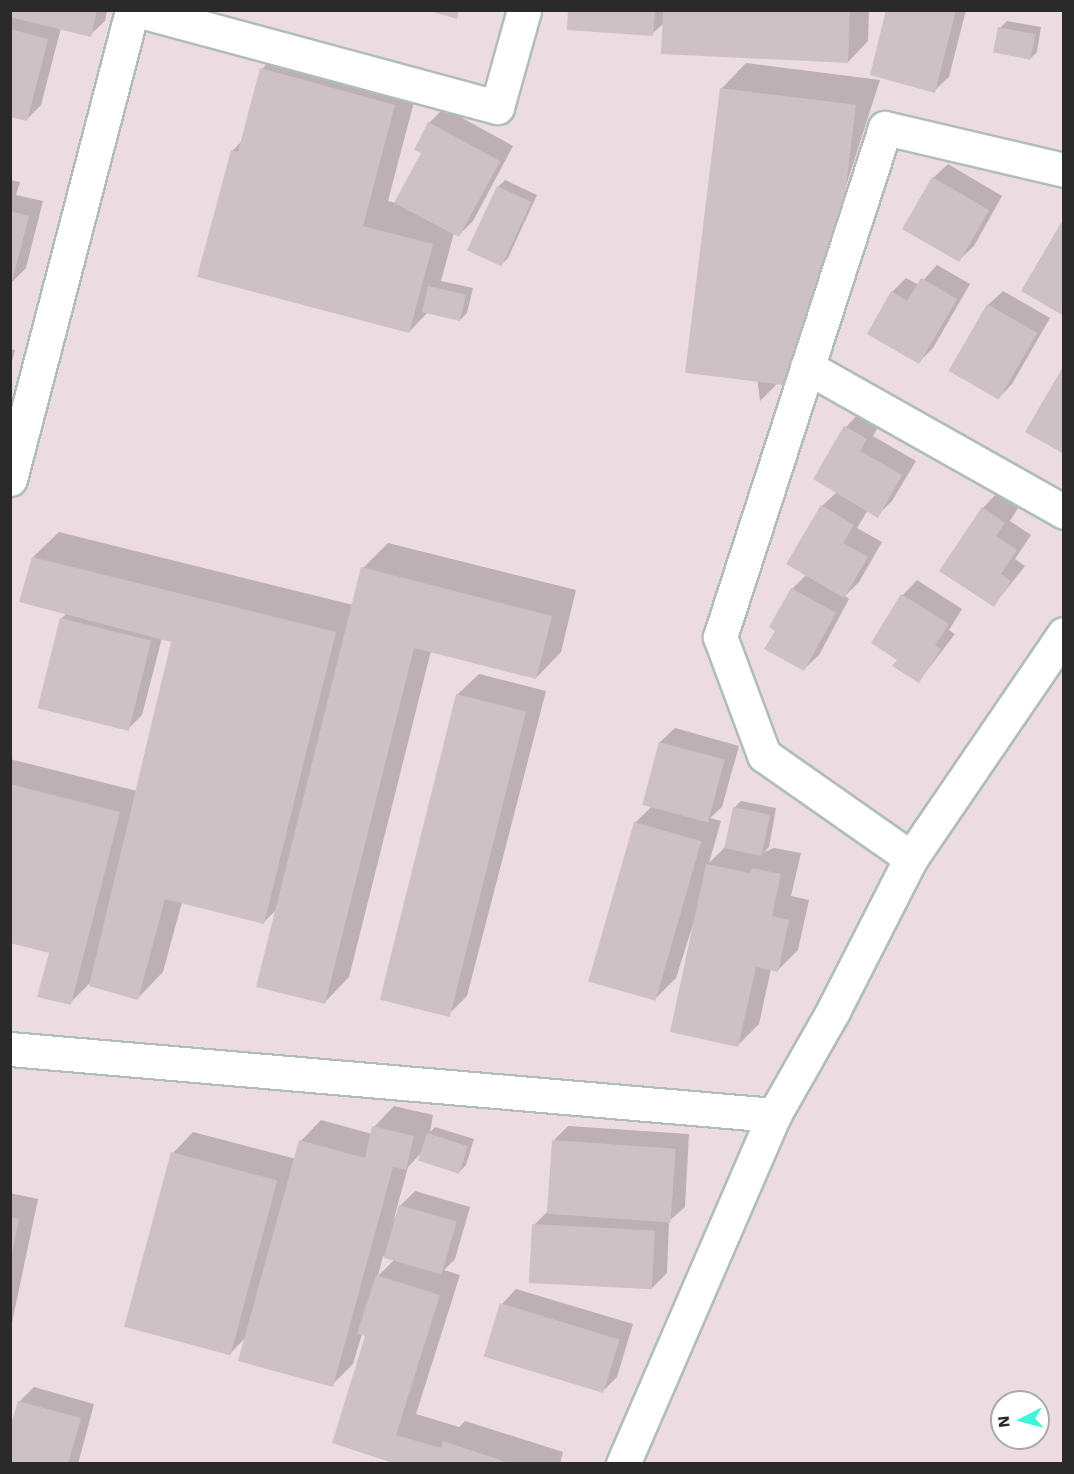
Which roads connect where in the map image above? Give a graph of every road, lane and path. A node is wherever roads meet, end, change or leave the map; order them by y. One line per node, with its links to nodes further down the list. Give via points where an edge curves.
1 (132, 10): 6 (street)
2 (137, 10): 3 (street, via 497,107)
3 (524, 10)
4 (1064, 170): 5 (street, via 885,128)
5 (807, 367): 7 (street); 9 (street, via 720,637 764,755)
6 (10, 480)
7 (1064, 512)
8 (1064, 634): 9 (street)
9 (911, 858): 11 (street, via 833,1011)
10 (10, 1049): 11 (street)
11 (774, 1115): 12 (street)
12 (623, 1464)

